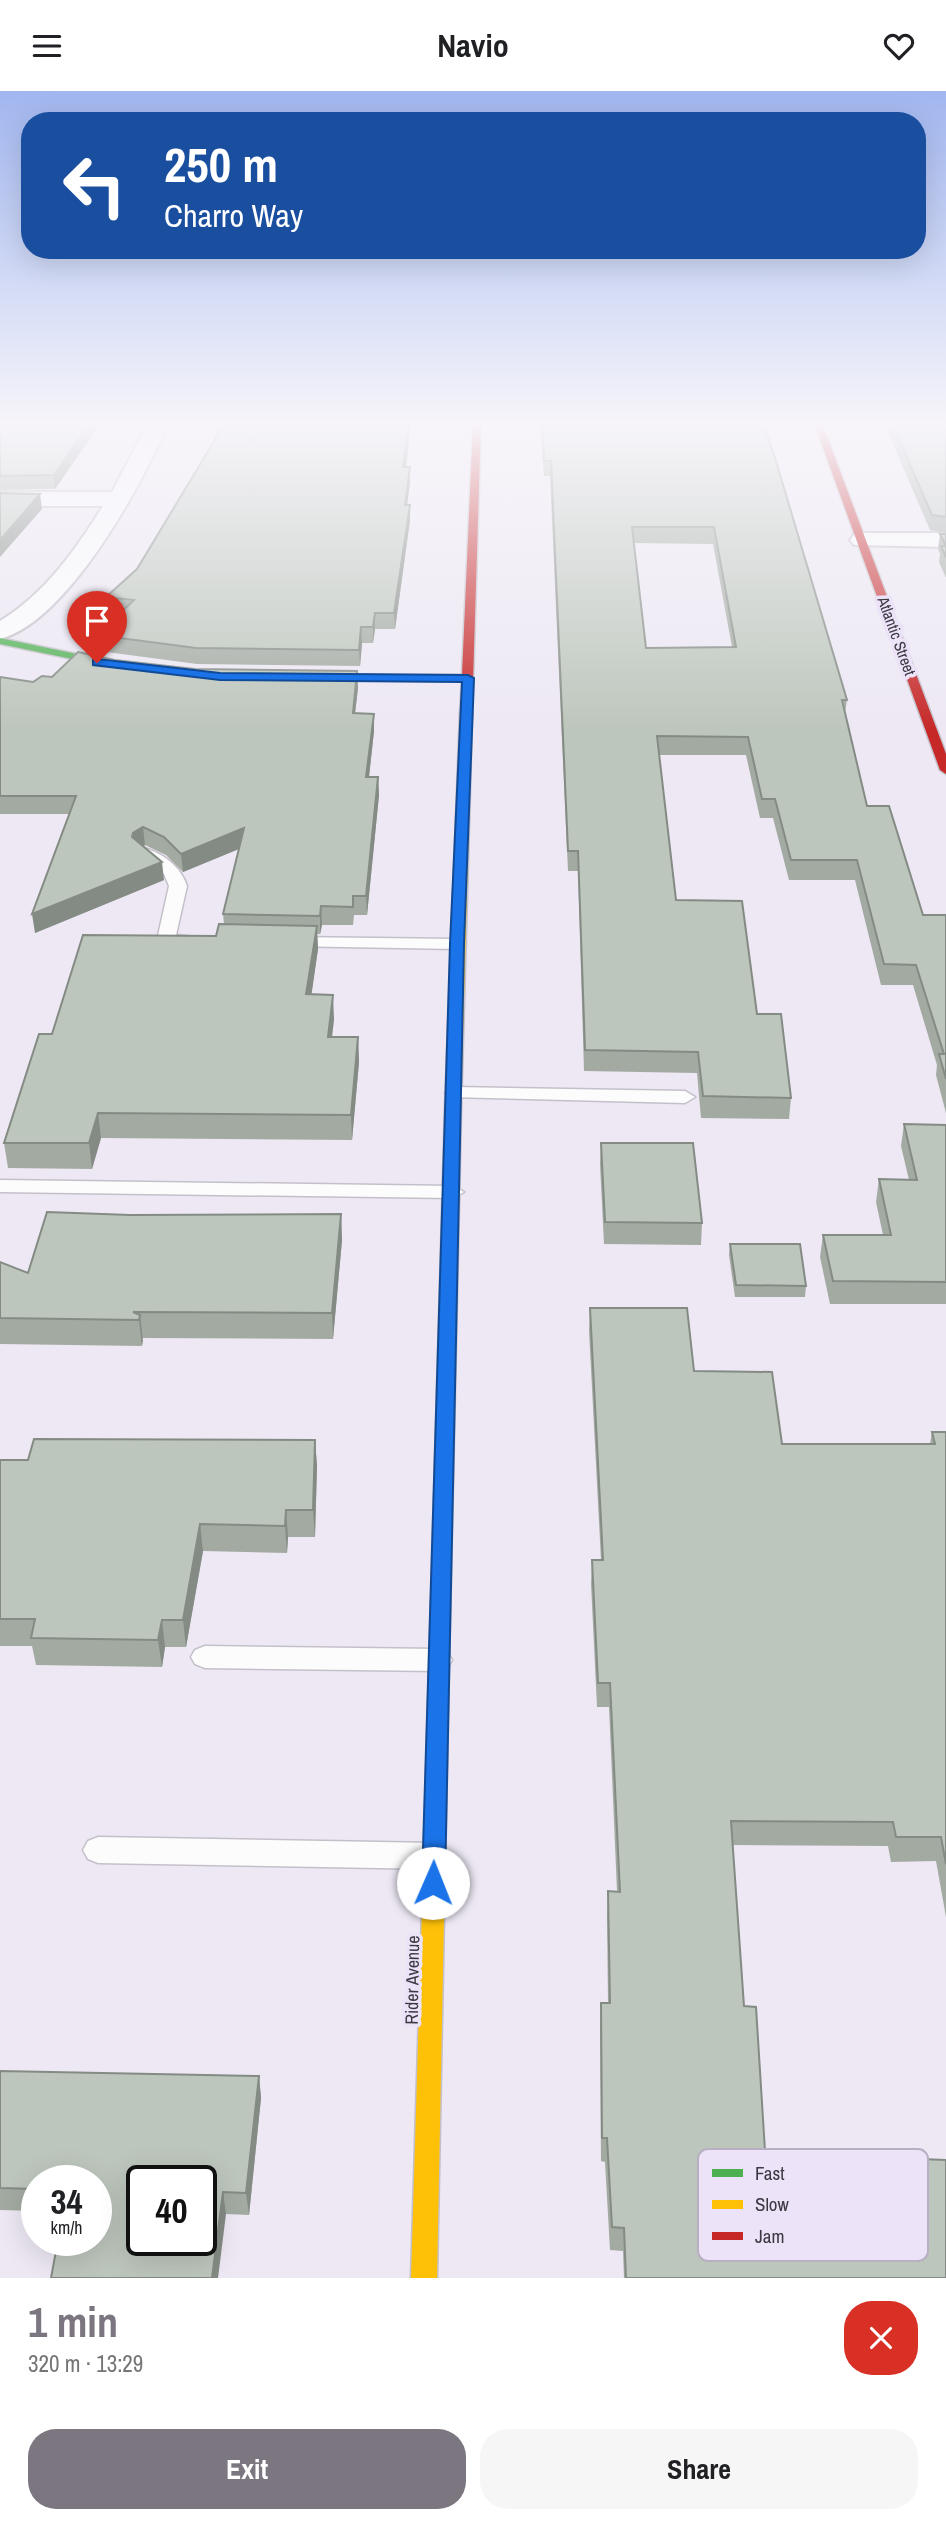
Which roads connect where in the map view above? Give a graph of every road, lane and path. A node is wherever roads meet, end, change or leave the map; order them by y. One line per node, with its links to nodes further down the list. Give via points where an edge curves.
1 (98, 525): 6 (street, via 55,589)
2 (473, 525): 10 (street, Rider Avenue)
3 (856, 525): 4 (street, Atlantic Street)
4 (862, 540): 5 (street); 11 (street, Atlantic Street)
5 (946, 540)
6 (0, 631)
7 (0, 641): 8 (street)
8 (143, 670)
9 (282, 678): 10 (street)
10 (468, 678): 15 (street, Rider Avenue)
11 (945, 765)
12 (144, 853): 13 (lane, via 177,879 166,940)
13 (206, 941)
14 (273, 942): 15 (lane)
15 (457, 944): 16 (street, Rider Avenue)
16 (455, 1093): 17 (lane); 19 (street, Rider Avenue)
17 (685, 1097)
18 (0, 1186): 19 (lane)
19 (453, 1192): 21 (street, Rider Avenue)
20 (205, 1657): 21 (lane)
21 (438, 1660): 23 (street, Rider Avenue)
22 (98, 1850): 23 (lane)
23 (434, 1856): 24 (street, Rider Avenue)
24 (424, 2278)

